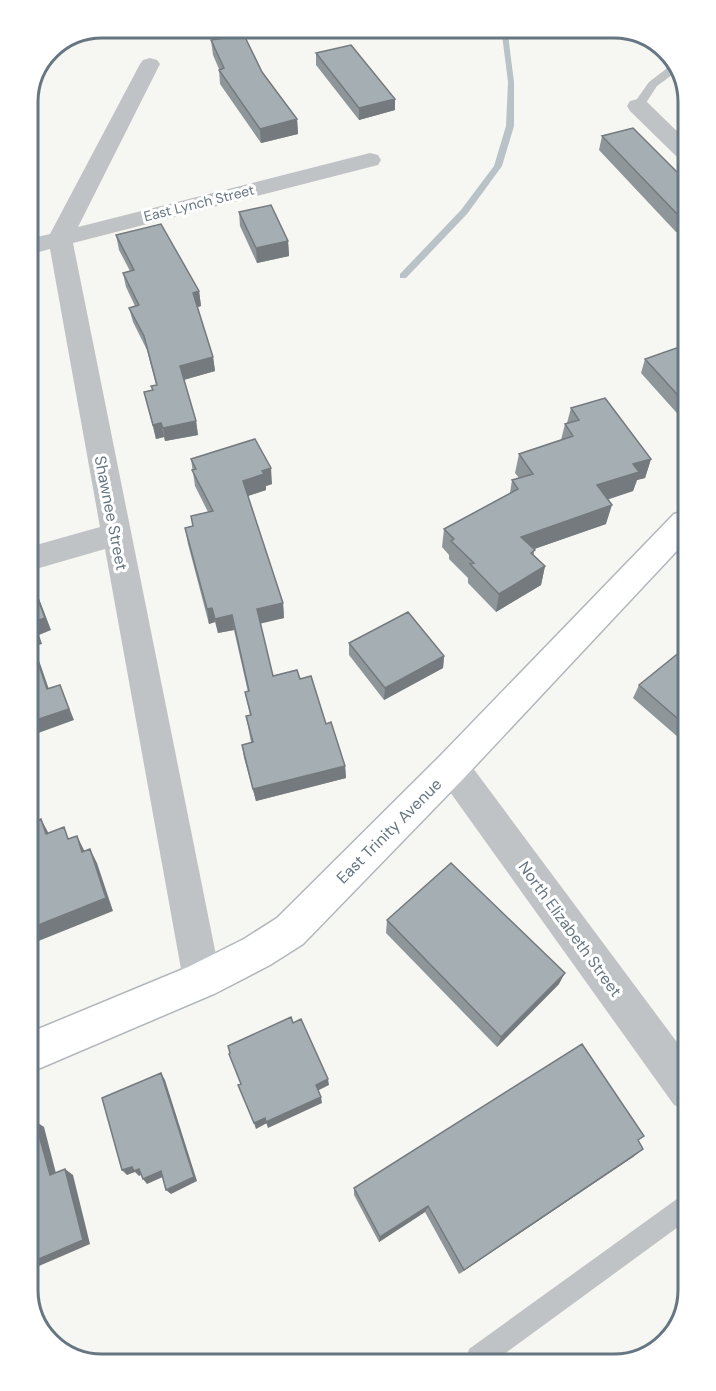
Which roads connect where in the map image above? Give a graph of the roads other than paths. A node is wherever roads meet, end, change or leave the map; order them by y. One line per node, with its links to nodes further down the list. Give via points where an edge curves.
1 (150, 64): 6 (street)
2 (671, 71): 3 (lane, via 653,84)
3 (638, 106): 4 (street)
4 (678, 145)
5 (370, 160): 6 (street, East Lynch Street)
6 (60, 238): 7 (street, East Lynch Street); 9 (street, Shawnee Street)
7 (38, 244)
8 (678, 530): 11 (street, East Trinity Avenue)
9 (116, 535): 10 (street); 12 (street, Shawnee Street)
10 (38, 557)
11 (452, 767): 12 (street, East Trinity Avenue, via 290,931); 14 (street, North Elizabeth Street)
12 (202, 980): 13 (street, East Trinity Avenue)
13 (38, 1049)
14 (678, 1077)
15 (678, 1212): 16 (lane)
16 (484, 1354)

